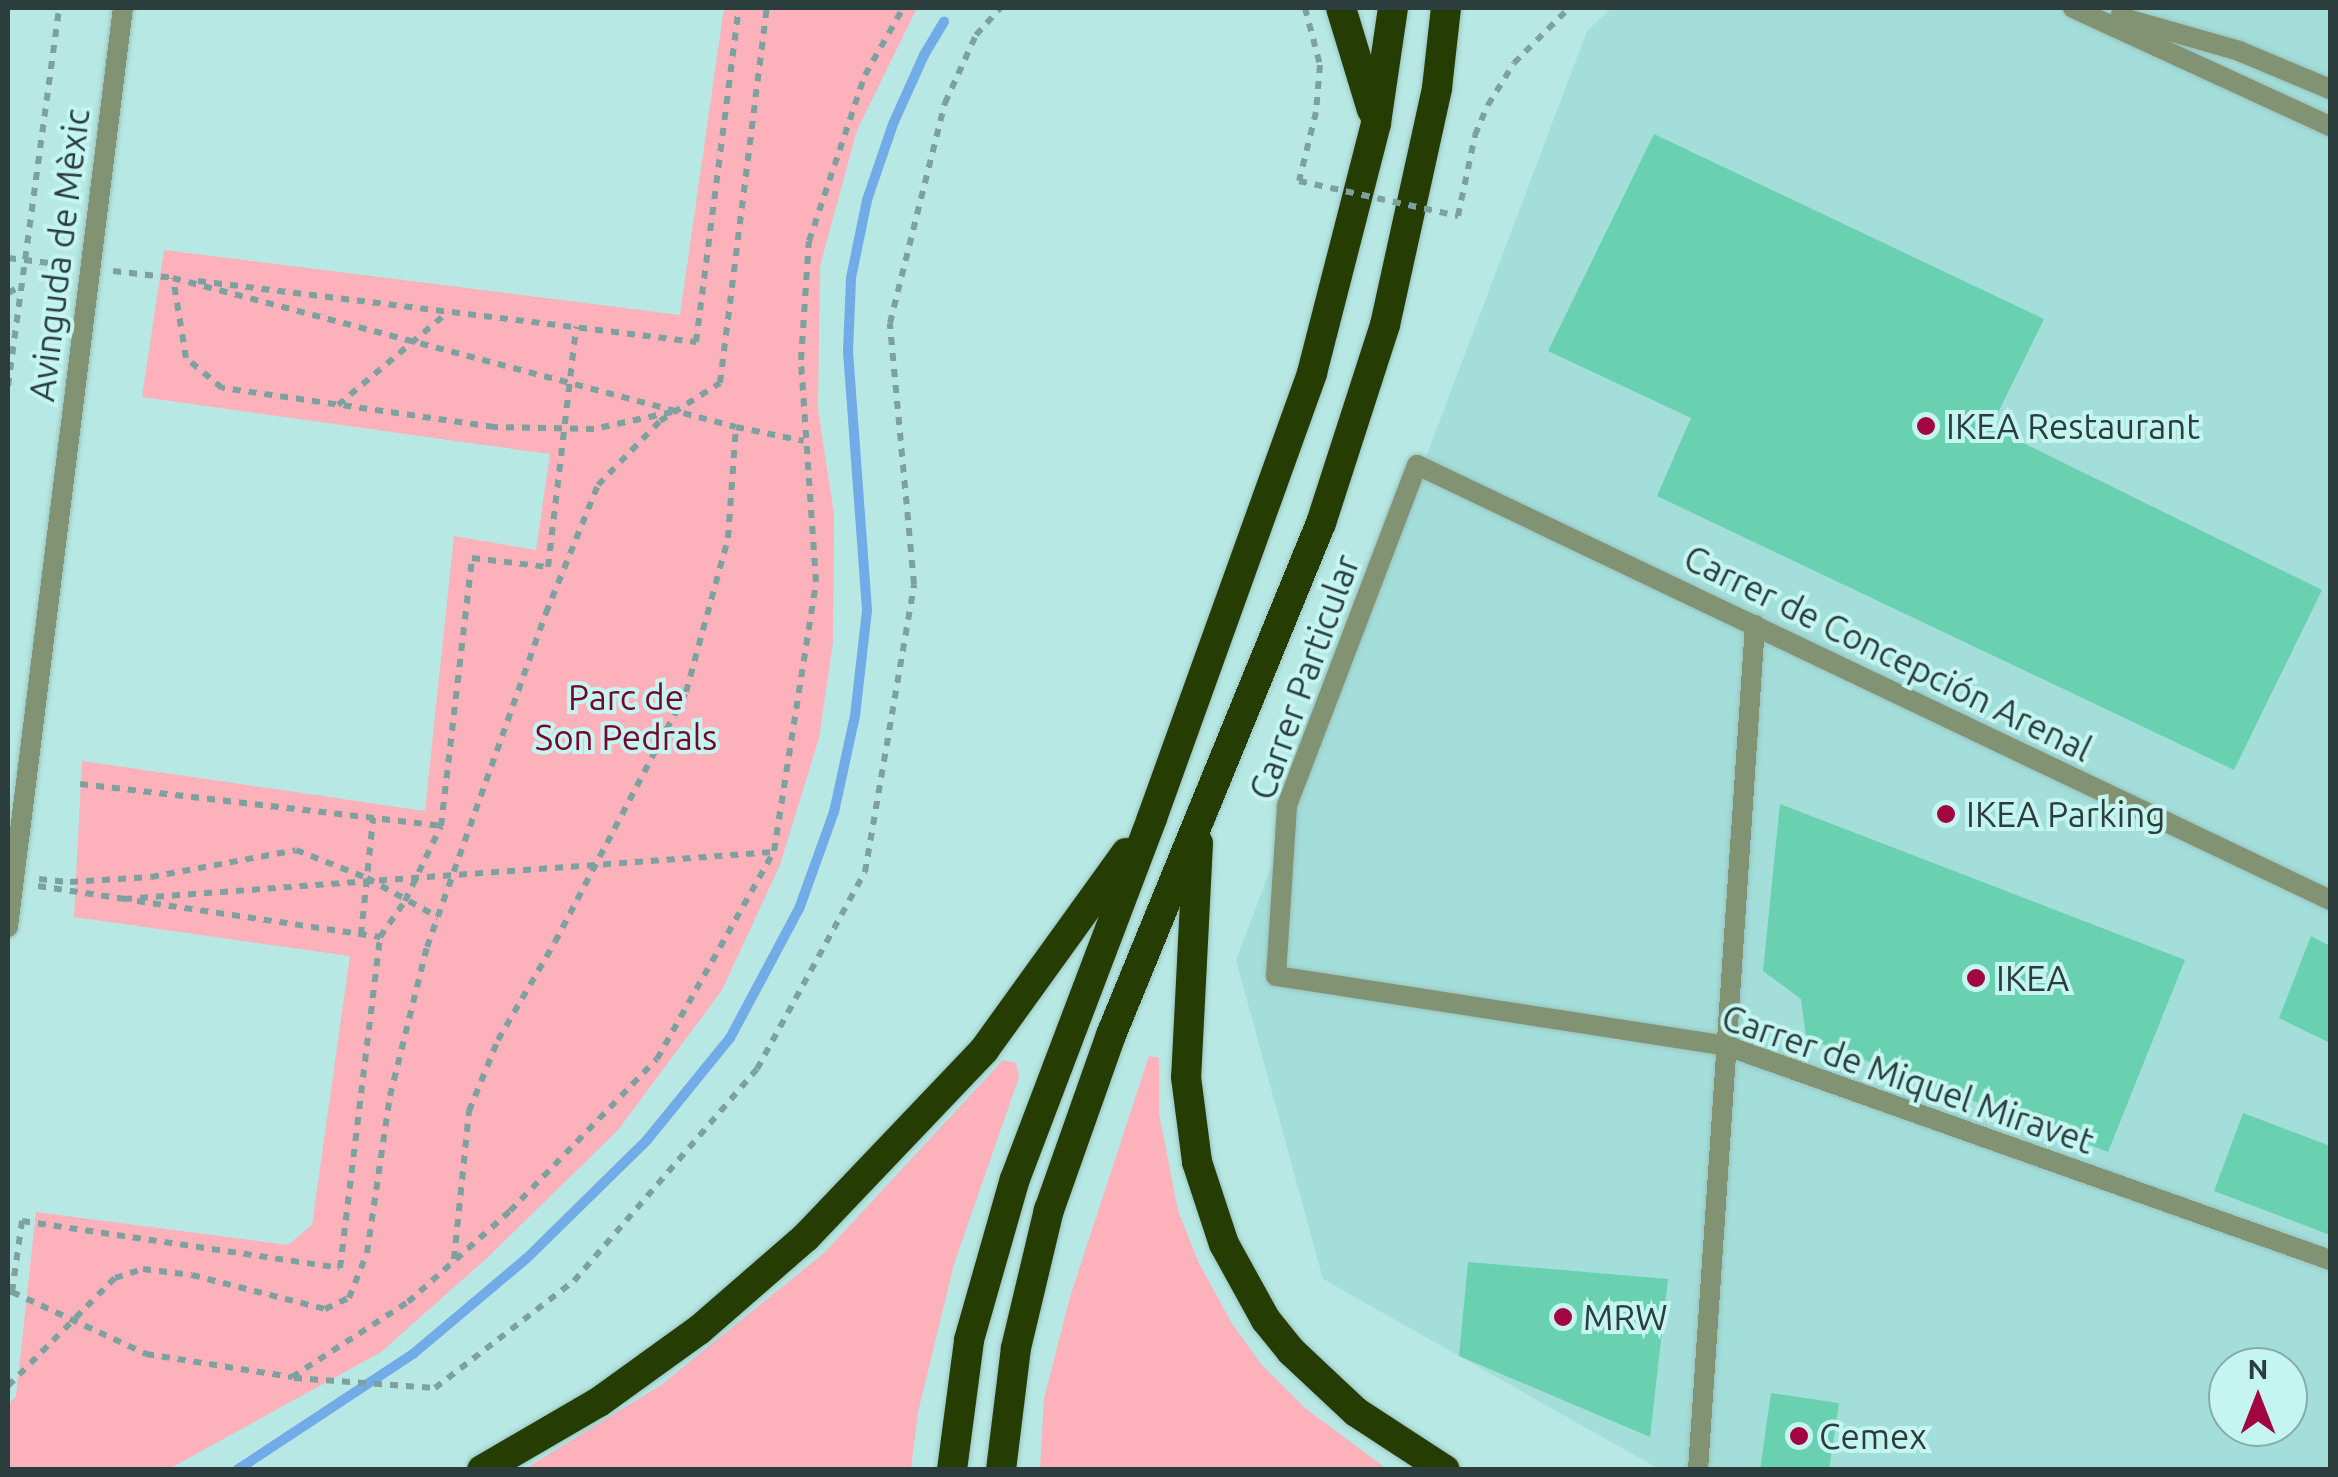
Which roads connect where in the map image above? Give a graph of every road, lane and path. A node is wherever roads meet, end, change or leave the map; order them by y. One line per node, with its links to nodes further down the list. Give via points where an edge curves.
1 (60, 8): 18 (path)
2 (123, 8): 19 (street, Avinguda de Mèxic)
3 (739, 8): 24 (path, via 696,342)
4 (767, 8): 29 (path, via 720,383)
5 (903, 8): 32 (path, via 865,75 809,241 801,360)
6 (1000, 8): 59 (path, via 976,35 944,103 890,323 914,584 865,872 757,1069 574,1282 436,1388)
7 (1305, 8): 11 (path, bridge, via 1320,77 1300,181 1458,216 1488,105 1514,64)
8 (1341, 8): 15 (highway)
9 (1393, 8): 15 (highway)
10 (1446, 8): 36 (highway, via 1437,88 1385,325 1321,522)
11 (1569, 8)
12 (2073, 8): 16 (street)
13 (2084, 8): 14 (street, via 2239,50)
14 (2330, 89)
15 (1376, 123): 38 (highway, via 1312,373)
16 (2330, 126)
17 (8, 258): 18 (path)
18 (25, 260): 19 (path); 21 (path)
19 (90, 268): 20 (path); 45 (street, Avinguda de Mèxic)
20 (174, 278): 23 (path); 25 (path); 28 (path, via 186,358 222,388)
21 (21, 286): 22 (path); 27 (path)
22 (8, 292)
23 (448, 312): 24 (path); 25 (path)
24 (576, 327): 26 (path)
25 (413, 341): 26 (path); 28 (path)
26 (569, 383): 29 (path); 31 (path)
27 (8, 386)
28 (337, 406): 31 (path, via 494,427)
29 (676, 411): 30 (path); 31 (path, via 594,429); 42 (path, via 598,485)
30 (736, 427): 32 (path); 41 (path, via 728,538 686,692)
31 (564, 428): 39 (path, via 548,567 472,558)
32 (804, 440): 40 (path, via 816,582)
33 (1417, 465): 34 (street, Carrer de Concepción Arenal); 53 (street, Carrer Particular, via 1287,806)
34 (1755, 625): 47 (street, Carrer de Concepción Arenal); 54 (street)
35 (80, 784): 37 (path)
36 (1202, 810): 63 (highway, via 1049,1210 1026,1301); 64 (highway, via 1186,1077 1197,1162 1219,1231 1243,1283 1291,1351 1356,1412)
37 (373, 818): 39 (path); 44 (path)
38 (1152, 818): 61 (highway, via 984,1050 806,1236 670,1351 599,1402); 62 (highway, via 1015,1179 969,1340)
39 (441, 826): 43 (path)
40 (774, 852): 41 (path); 56 (path, via 657,1058)
41 (596, 864): 42 (path); 56 (path, via 498,1040 469,1111)
42 (454, 875): 43 (path); 49 (path)
43 (416, 877): 44 (path); 48 (path)
44 (367, 878): 45 (path, via 296,850 151,877); 46 (path); 48 (path); 51 (path)
45 (14, 879): 46 (path); 50 (street, Avinguda de Mèxic)
46 (124, 899): 51 (path)
47 (2330, 900)
48 (406, 901): 49 (path); 52 (path)
49 (438, 917): 58 (path, via 390,1096 367,1254 348,1298 325,1309 143,1269 115,1278)
50 (8, 927)
51 (361, 934): 52 (path)
52 (380, 938): 57 (path, via 340,1268 22,1221)
53 (1276, 976): 54 (street, Carrer de Miquel Miravet)
54 (1727, 1046): 55 (street, Carrer de Miquel Miravet); 65 (street)
55 (2330, 1260)
56 (454, 1261): 59 (path, via 408,1302)
57 (10, 1292): 58 (path)
58 (73, 1320): 59 (path, via 146,1354); 60 (path)
59 (292, 1378)
60 (8, 1386)
61 (482, 1470)
62 (952, 1470)
63 (1002, 1470)
64 (1445, 1470)
65 (1698, 1470)

